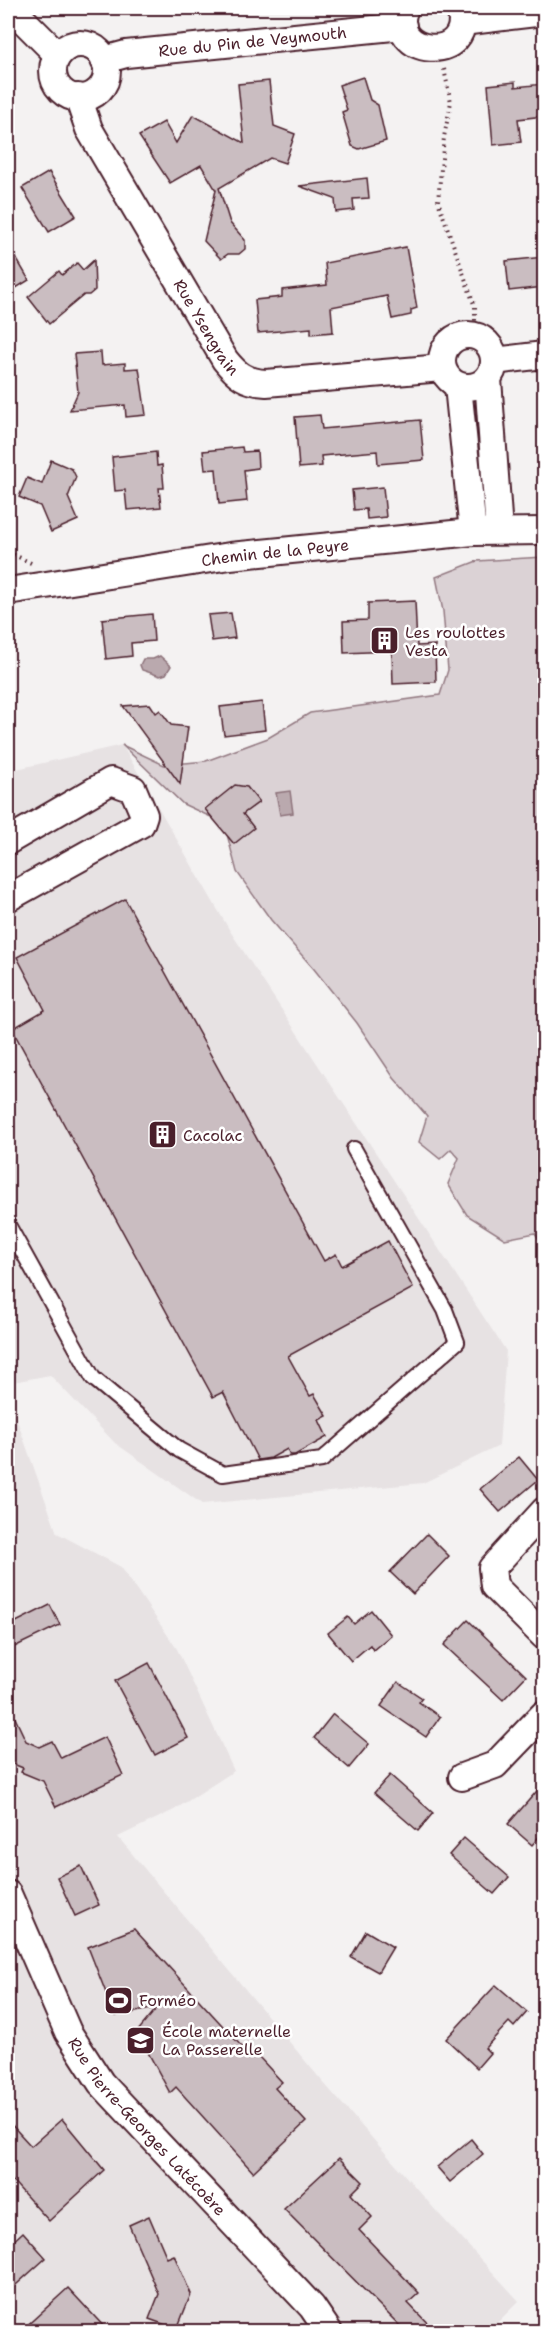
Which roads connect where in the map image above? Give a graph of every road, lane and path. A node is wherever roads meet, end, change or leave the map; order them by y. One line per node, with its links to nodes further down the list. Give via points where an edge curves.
1 (16, 8): 6 (street)
2 (544, 12): 3 (street)
3 (461, 15): 5 (street, via 455,39)
4 (404, 17): 5 (street, via 416,45); 7 (street, Rue du Pin de Veymouth)
5 (439, 48): 9 (path, via 451,102 438,201 475,307)
6 (58, 55): 7 (street, via 78,44 94,48); 8 (street, via 54,79 63,92)
7 (104, 60): 8 (street, via 106,78 102,86 95,93)
8 (78, 97): 12 (street, Rue Ysengrain, via 89,129 225,360 241,377 266,383)
9 (475, 336): 11 (street, via 489,346); 12 (street, via 453,340 443,352)
10 (544, 355): 11 (street)
11 (491, 370): 12 (street, via 474,387); 13 (street)
12 (450, 377): 15 (street)
13 (499, 531): 14 (street, Chemin de la Peyre); 15 (street, Chemin de la Peyre)
14 (544, 531)
15 (473, 532): 16 (street, Chemin de la Peyre, via 230,556)
16 (8, 591)
17 (8, 841): 18 (street, via 111,781 133,789 144,815 141,824)
18 (8, 898)
19 (354, 1149): 20 (lane, via 445,1310 457,1342 322,1460 223,1474 179,1450 93,1378)
20 (8, 1225)
21 (544, 1511): 22 (street, via 492,1568 494,1586)
22 (544, 1636)
23 (544, 1714): 24 (street, via 495,1765)
24 (462, 1777)
25 (8, 1894): 26 (street, Rue Pierre-Georges Latécoère, via 68,2032 101,2083 312,2307)
26 (329, 2331)

